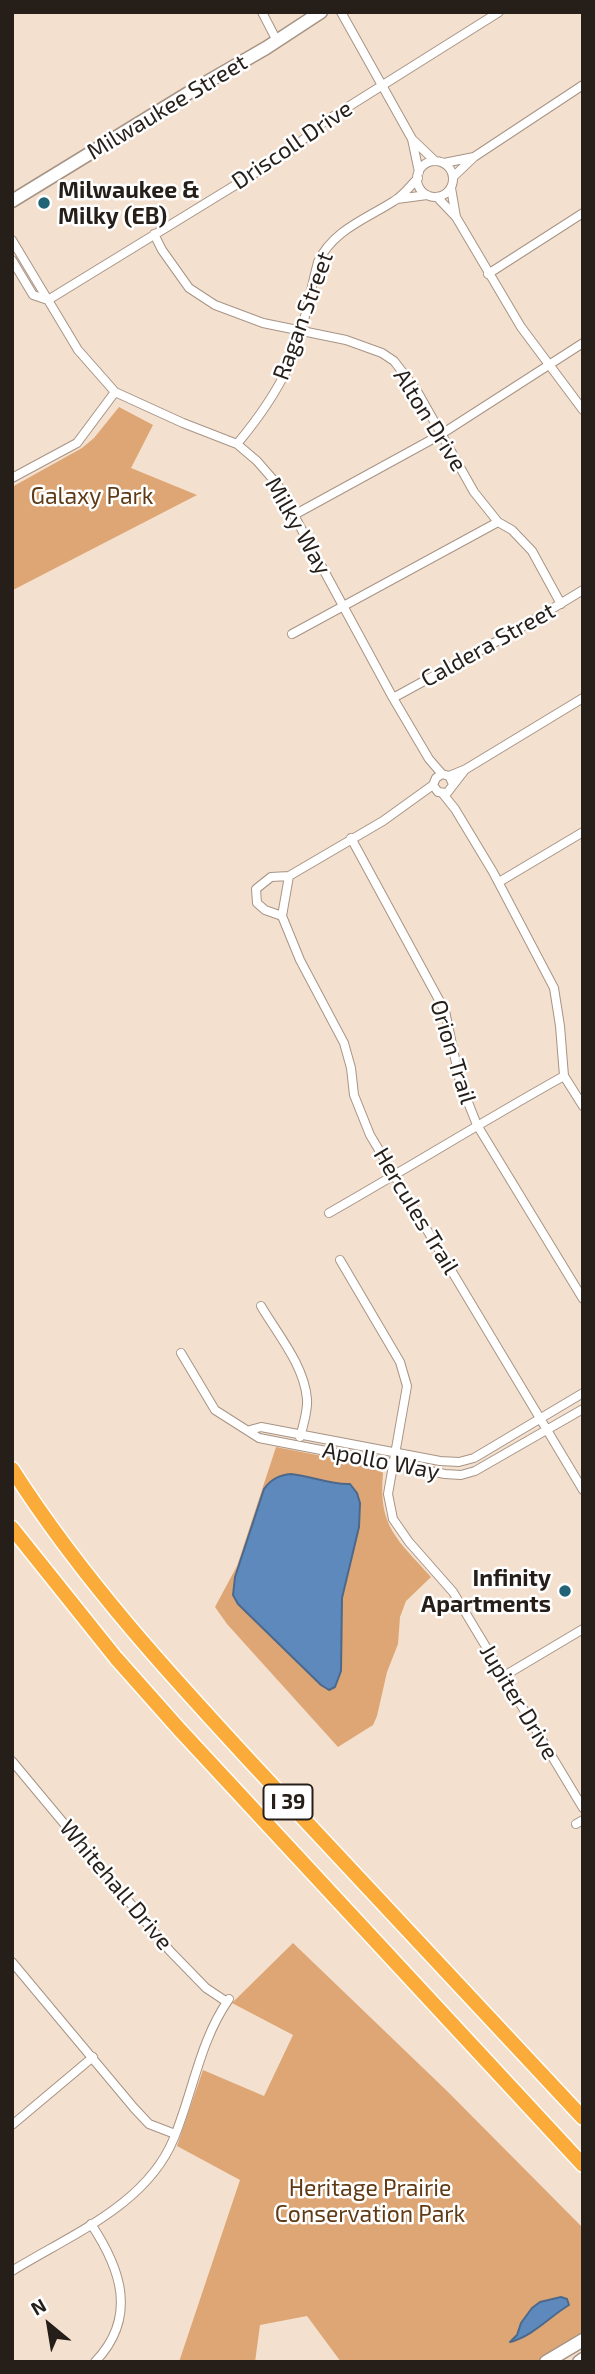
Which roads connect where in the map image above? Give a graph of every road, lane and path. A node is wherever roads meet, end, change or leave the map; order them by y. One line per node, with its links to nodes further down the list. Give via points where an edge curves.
1 (262, 12): 5 (street)
2 (321, 12): 5 (street, Milwaukee Street)
3 (341, 12): 6 (street)
4 (499, 12): 6 (street, Driscoll Drive)
5 (277, 41): 17 (street, Milwaukee Street)
6 (381, 85): 8 (street); 20 (street, Driscoll Drive, via 324,122 286,154)
7 (583, 85): 9 (street)
8 (412, 139): 10 (street); 11 (street)
9 (474, 157): 10 (street); 12 (street)
10 (440, 162): 11 (street, via 425,164); 12 (street, via 449,167)
11 (418, 175): 14 (street, via 420,188); 16 (street, Ragan Street)
12 (453, 177): 13 (street)
13 (451, 188): 15 (street); 19 (street)
14 (427, 195): 15 (street); 16 (street)
15 (437, 197): 19 (street)
16 (397, 199): 25 (street, Ragan Street, via 343,231 323,252)
17 (12, 201)
18 (583, 213): 23 (street)
19 (456, 218): 23 (street)
20 (154, 234): 24 (street, Driscoll Drive); 25 (street, Alton Drive, via 189,288 215,305)
21 (12, 240): 24 (street, Milky Way)
22 (12, 260): 24 (street, Milky Way, via 33,295)
23 (488, 274): 27 (street)
24 (47, 298): 28 (street, Milky Way, via 78,350)
25 (300, 331): 30 (street, Alton Drive, via 346,340 394,361 418,390); 31 (street, Ragan Street, via 290,365 274,394)
26 (583, 343): 27 (street)
27 (548, 365): 29 (street); 30 (street)
28 (115, 392): 31 (street, Milky Way); 32 (street, via 77,443)
29 (583, 410)
30 (440, 435): 33 (street); 34 (street, Alton Drive)
31 (237, 444): 33 (street, Milky Way, via 277,484)
32 (12, 478)
33 (294, 516): 37 (street, Milky Way)
34 (498, 522): 36 (street, Alton Drive, via 532,551); 37 (street)
35 (583, 590): 36 (street, Caldera Street)
36 (561, 604): 39 (street, Caldera Street)
37 (343, 606): 38 (street); 39 (street, Milky Way)
38 (292, 634)
39 (393, 698): 41 (street, Milky Way)
40 (583, 698): 41 (street)
41 (443, 784): 43 (street); 45 (street, Milky Way)
42 (583, 832): 45 (street)
43 (351, 838): 44 (street); 49 (street, Orion Trail, via 445,1010 460,1082)
44 (289, 876): 46 (street); 46 (street, via 271,877 256,889 257,903)
45 (499, 882): 47 (street, Milky Way, via 554,988)
46 (282, 916): 50 (street, Hercules Trail, via 349,1055 360,1114)
47 (564, 1076): 48 (street, Milky Way); 49 (street)
48 (583, 1106)
49 (477, 1125): 50 (street); 53 (street, Orion Trail)
50 (395, 1176): 51 (street); 58 (street, Hercules Trail)
51 (329, 1213)
52 (340, 1260): 63 (street, Jupiter Drive, via 400,1362 407,1386)
53 (583, 1299)
54 (261, 1306): 61 (street, via 303,1381 308,1402)
55 (181, 1353): 59 (street, Apollo Way, via 215,1410)
56 (583, 1393): 58 (street, Apollo Way)
57 (583, 1409): 60 (street, Apollo Way)
58 (541, 1418): 60 (street, Hercules Trail); 63 (street, Apollo Way, via 466,1461)
59 (250, 1430): 61 (street, Apollo Way, via 261,1427); 62 (street, Apollo Way, via 259,1438)
60 (548, 1430): 64 (street, Apollo Way, via 467,1474); 66 (street, Hercules Trail)
61 (301, 1433): 62 (street); 63 (street, Apollo Way)
62 (299, 1444): 64 (street, Apollo Way)
63 (396, 1451): 64 (street, Jupiter Drive)
64 (394, 1464): 69 (street, Jupiter Drive, via 388,1494 393,1519 453,1592)
65 (12, 1469): 74 (highway, I 39, via 76,1561 204,1712)
66 (583, 1490)
67 (12, 1528): 77 (highway, I 39, via 179,1729)
68 (583, 1629): 69 (street)
69 (503, 1676): 71 (street, Jupiter Drive)
70 (12, 1760): 76 (street, Whitehall Drive, via 170,1951 206,1988 228,2001 206,2041)
71 (583, 1808)
72 (13, 1966): 73 (street)
73 (93, 2057): 75 (street); 76 (street, via 149,2124)
74 (583, 2118)
75 (12, 2125)
76 (176, 2134): 78 (street, via 136,2192)
77 (583, 2165)
78 (91, 2224): 79 (street); 81 (street, via 117,2272 122,2302 113,2338)
79 (12, 2271)
80 (583, 2340): 82 (street)
81 (95, 2362)
82 (546, 2362)

